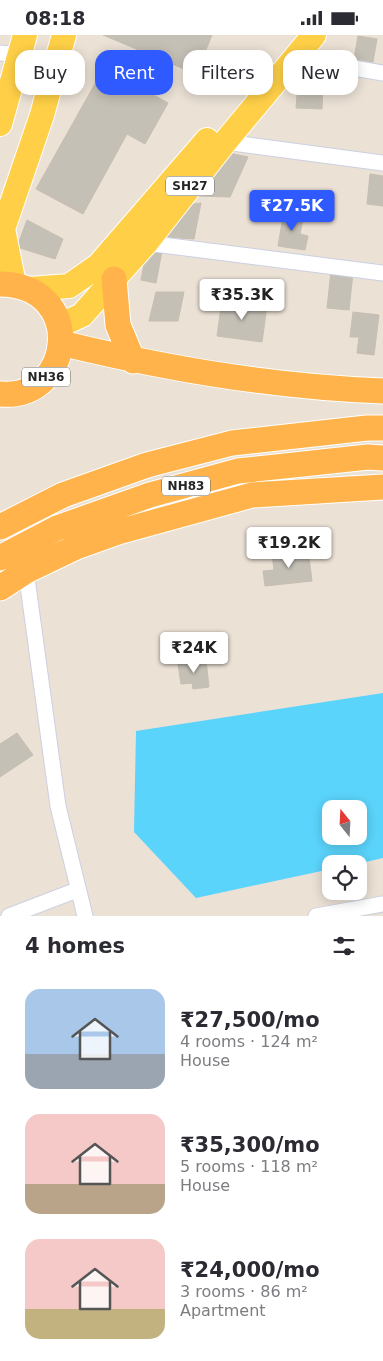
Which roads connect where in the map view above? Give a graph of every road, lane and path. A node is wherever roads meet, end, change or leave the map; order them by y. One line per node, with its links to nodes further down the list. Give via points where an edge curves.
1 (64, 35): 12 (main road, via 42,115 3,229)
2 (314, 35): 3 (main road, SH27)
3 (295, 46): 5 (street); 7 (main road, SH27); 12 (main road, SH27, via 98,266 69,286)
4 (15, 48): 6 (main road)
5 (383, 73)
6 (0, 124)
7 (224, 142): 8 (street); 9 (main road, SH27)
8 (383, 163)
9 (146, 243): 10 (street); 11 (main road, SH27)
10 (383, 273)
11 (114, 279): 13 (main road, SH27, via 82,315 67,322); 15 (highway, via 118,325)
12 (15, 285): 13 (highway, NH36, via 51,306)
13 (57, 318): 14 (highway, NH36)
14 (61, 343): 15 (highway); 17 (highway, NH36, via 50,373 24,392)
15 (133, 361): 16 (highway, via 243,379)
16 (383, 391)
17 (3, 398)
18 (383, 428): 21 (highway, NH83, via 232,443 147,465 63,495)
19 (383, 458): 22 (highway, NH83, via 238,471 150,495 56,528)
20 (383, 487): 23 (highway, via 252,495 118,532 76,547)
21 (0, 527)
22 (0, 558)
23 (26, 571): 24 (highway); 25 (street, via 58,806)
24 (0, 588)
25 (77, 890): 27 (street); 28 (street)
26 (383, 903): 29 (street)
27 (9, 916)
28 (85, 916)
29 (316, 916)

